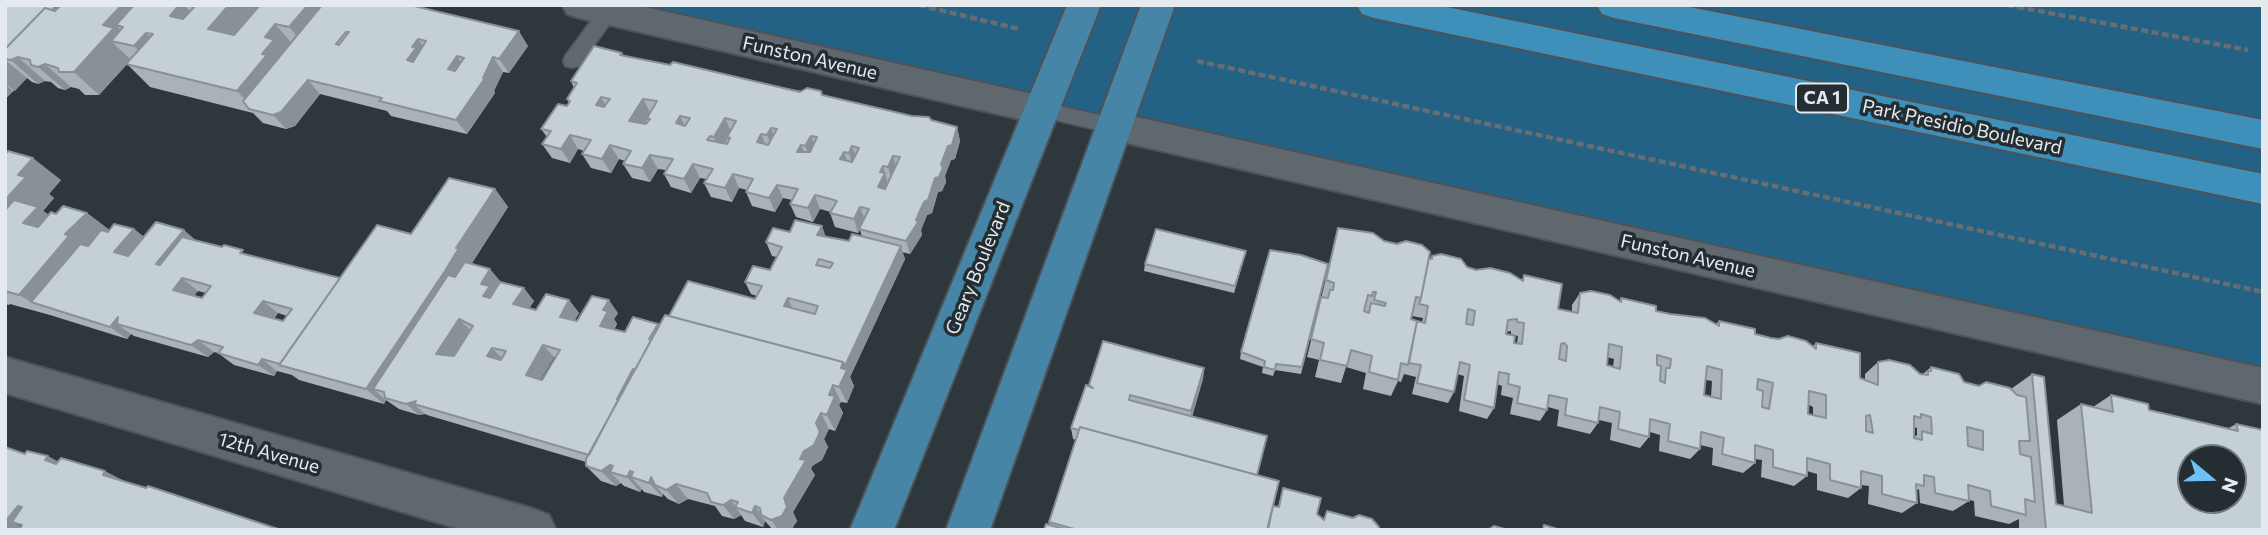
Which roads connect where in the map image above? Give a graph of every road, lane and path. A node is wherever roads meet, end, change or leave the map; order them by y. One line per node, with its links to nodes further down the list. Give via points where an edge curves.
1 (919, 5): 8 (path)
2 (1084, 5): 12 (main road, Geary Boulevard)
3 (1158, 5): 13 (main road)
4 (1374, 5): 15 (highway, Park Presidio Boulevard / CA 1)
5 (1614, 5): 14 (highway)
6 (2007, 5): 9 (path)
7 (594, 8): 10 (lane); 12 (street, Funston Avenue)
8 (1019, 29)
9 (2248, 50)
10 (572, 61)
11 (1197, 61): 16 (path)
12 (1041, 110): 13 (lane); 20 (main road, Geary Boulevard)
13 (1114, 126): 18 (street, Funston Avenue); 21 (main road)
14 (2263, 135)
15 (2263, 189)
16 (2263, 292)
17 (5, 375): 19 (street, 12th Avenue)
18 (2263, 386)
19 (534, 530)
20 (872, 530)
21 (968, 530)

